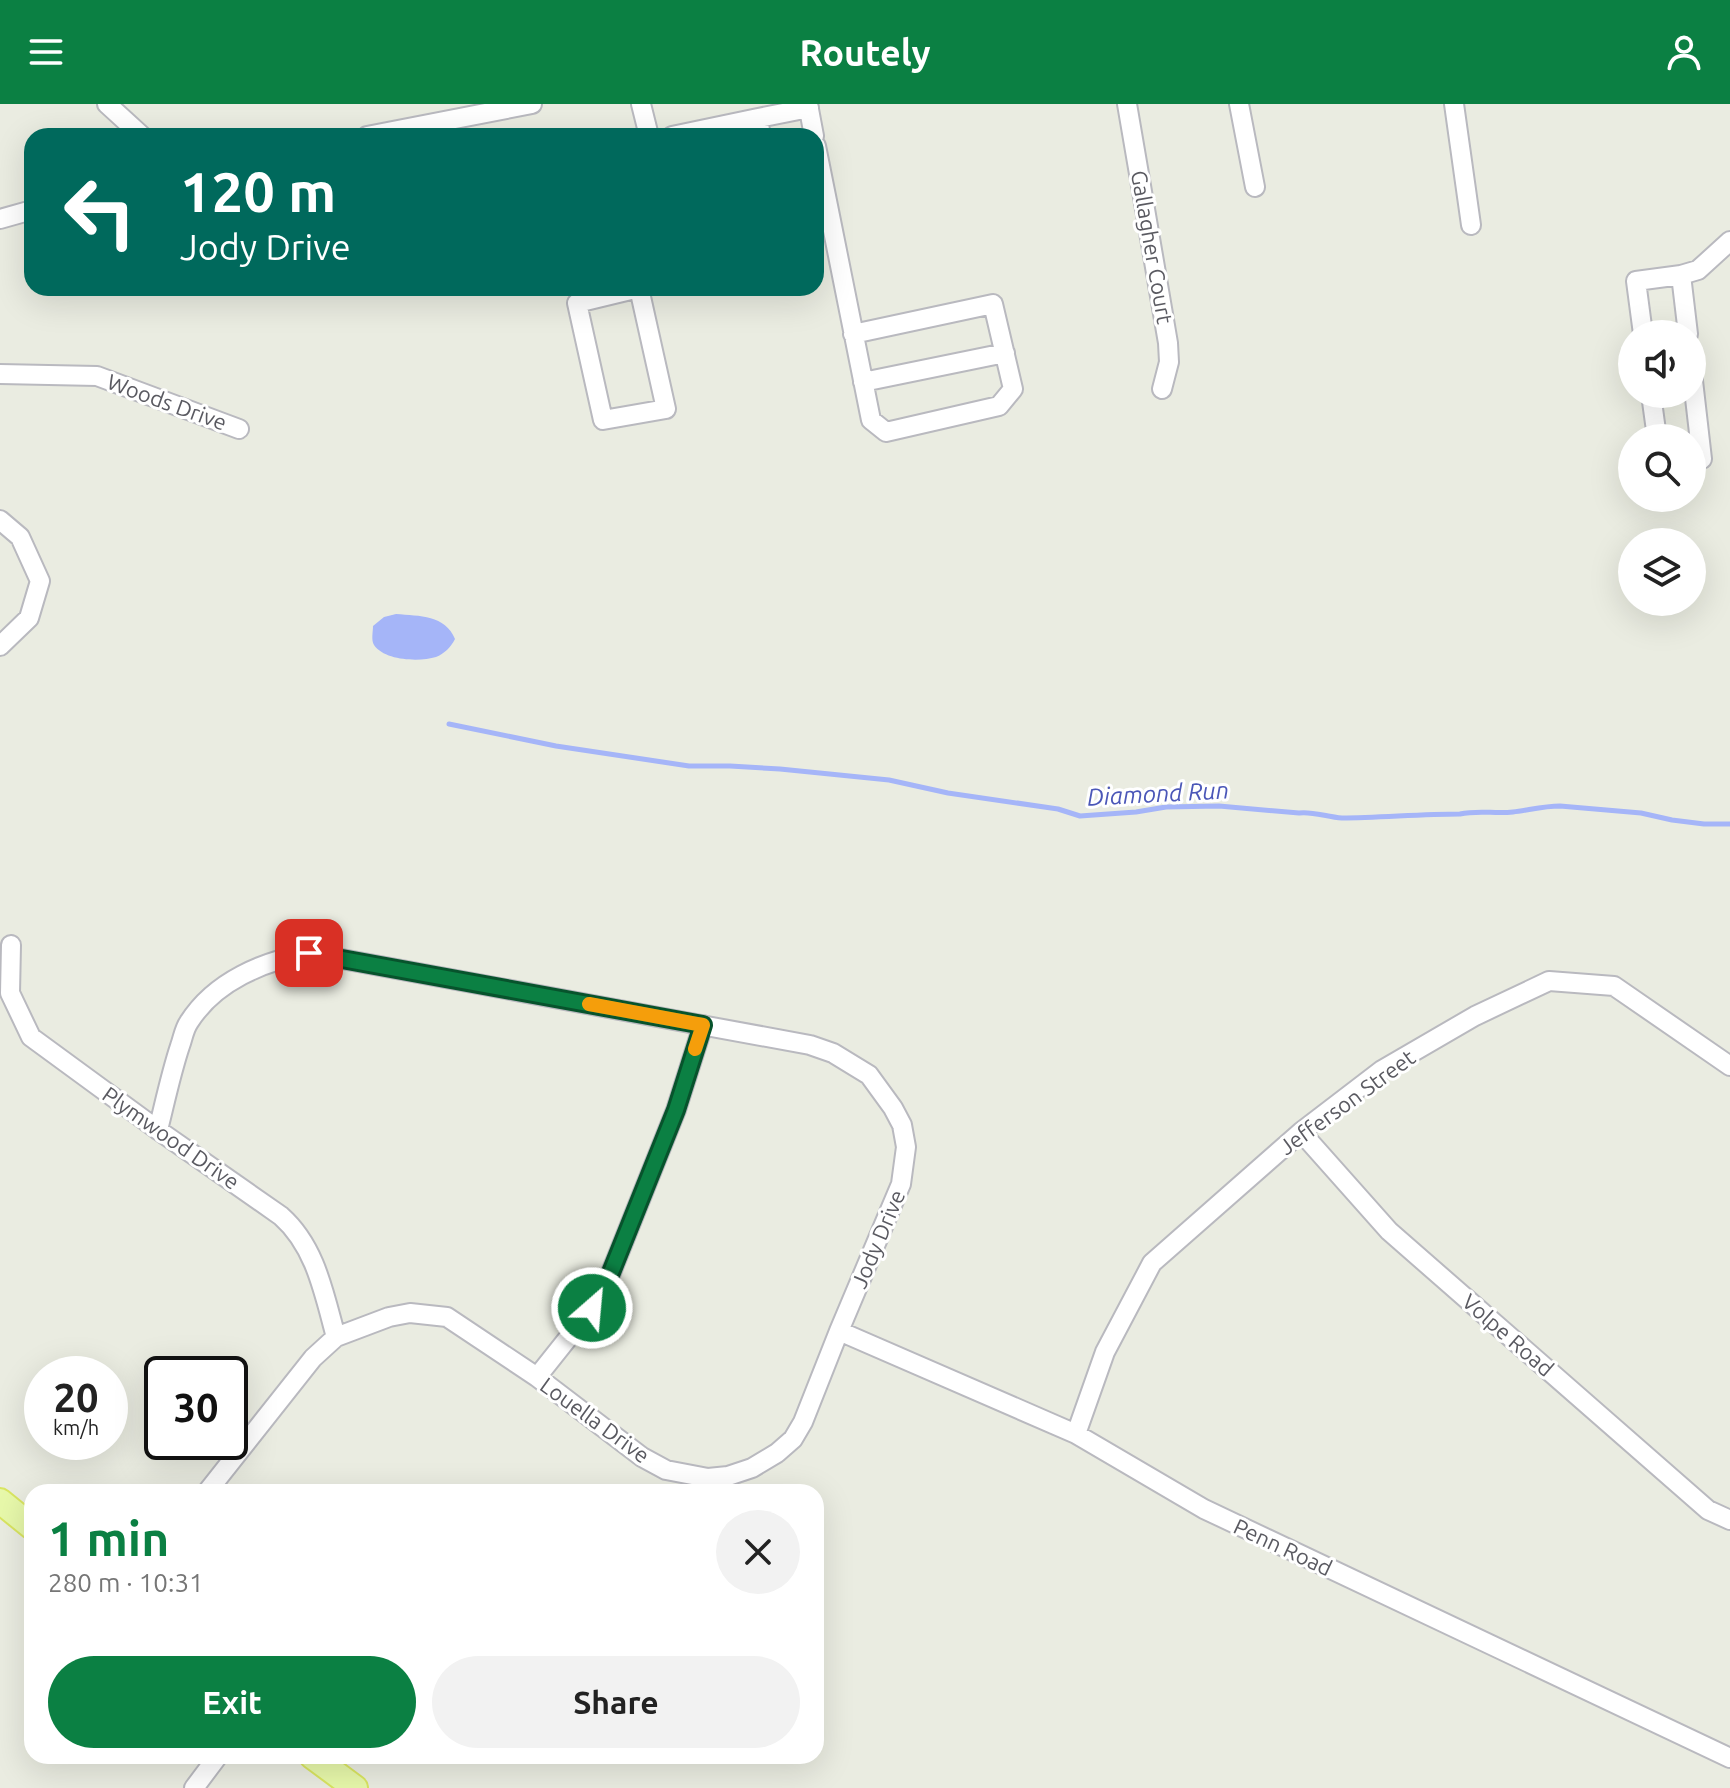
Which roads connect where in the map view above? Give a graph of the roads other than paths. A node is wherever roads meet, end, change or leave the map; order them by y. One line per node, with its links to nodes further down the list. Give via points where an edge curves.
1 (532, 104): 10 (street)
2 (641, 104): 11 (street)
3 (1127, 104): 28 (street, Gallagher Court, via 1168,343)
4 (1239, 104): 14 (street)
5 (1454, 104): 17 (street)
6 (808, 106): 8 (street); 12 (street)
7 (116, 108): 9 (street)
8 (759, 127)
9 (135, 128)
10 (424, 128)
11 (647, 128)
12 (812, 128)
13 (824, 187): 24 (street)
14 (1255, 187)
15 (24, 212): 16 (street)
16 (0, 219)
17 (1471, 225)
18 (1730, 241): 19 (street, via 1698,270)
19 (1681, 275): 22 (street, via 1636,281); 23 (street)
20 (606, 296): 21 (street, via 577,303 603,420 666,409)
21 (641, 296)
22 (1641, 320)
23 (1686, 320)
24 (853, 334): 25 (street, via 993,304); 27 (street)
25 (1005, 353): 27 (street); 27 (street, via 1013,389 999,406 886,432 871,420)
26 (0, 374): 29 (street, Woods Drive, via 97,376)
27 (863, 382)
28 (1162, 389)
29 (239, 429)
30 (0, 520): 31 (street, via 20,537 40,581 29,618)
31 (0, 646)
32 (11, 945): 35 (street, Plymwood Drive, via 10,993 31,1037)
33 (703, 1025): 35 (street, Jody Drive, via 309,953 283,958 229,982 188,1023); 37 (street, Jody Drive, via 833,1053 869,1075 902,1125 906,1147 901,1184); 39 (street, via 676,1110 610,1275 585,1318)
34 (1730, 1066): 36 (street, Jefferson Street, via 1614,986 1549,981 1382,1070)
35 (158, 1130): 38 (street, Plymwood Drive, via 292,1226 311,1256)
36 (1301, 1132): 40 (street, Jefferson Street, via 1152,1263 1105,1352); 44 (street, Volpe Road, via 1389,1231 1708,1510)
37 (839, 1331): 39 (street, Louella Drive, via 793,1439 752,1468 728,1476 666,1470); 40 (street, Penn Road)
38 (336, 1337): 39 (street, Louella Drive, via 410,1313 447,1317); 41 (street, via 313,1358)
39 (537, 1377)
40 (1076, 1434): 45 (street, Penn Road, via 1204,1509)
41 (213, 1484)
42 (0, 1501): 43 (main road)
43 (24, 1520)
44 (1730, 1520)
45 (1730, 1758)
46 (212, 1764): 48 (street)
47 (323, 1764): 49 (main road)
48 (194, 1788)
49 (355, 1788)

